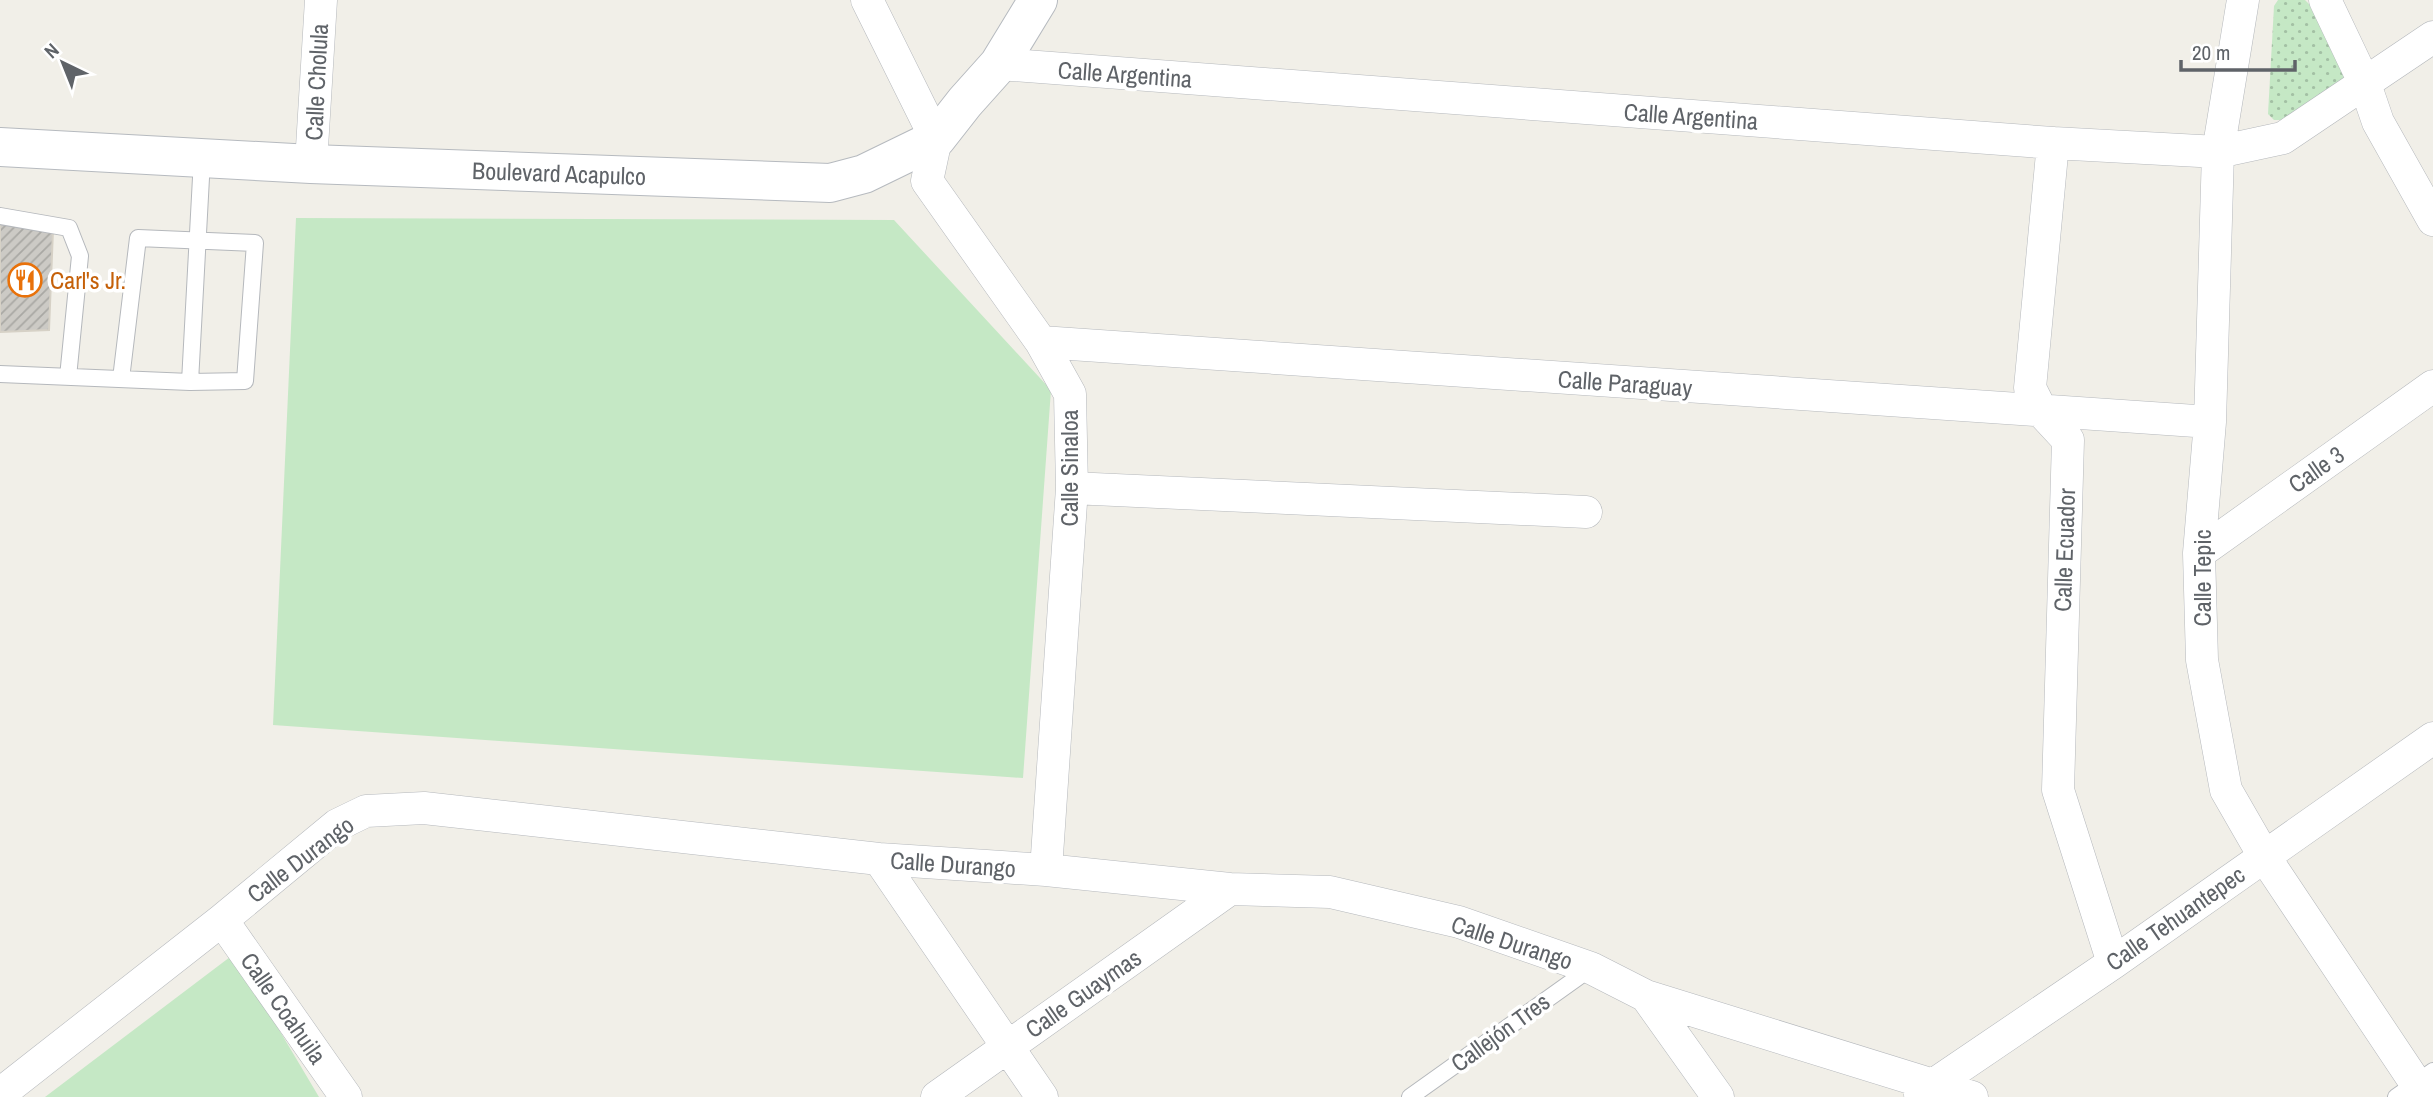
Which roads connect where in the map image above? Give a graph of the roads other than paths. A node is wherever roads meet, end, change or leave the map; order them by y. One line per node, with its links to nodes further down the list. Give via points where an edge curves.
1 (321, 0): 14 (street, Calle Cholula)
2 (867, 0): 9 (street)
3 (1038, 0): 7 (main road, Boulevard Acapulco)
4 (2242, 0): 12 (street, Calle Tepic)
5 (2325, 0): 8 (street)
6 (2433, 37): 8 (street)
7 (999, 64): 9 (main road, Boulevard Acapulco); 10 (street, Calle Argentina)
8 (2365, 84): 12 (street, Calle Argentina, via 2283,138); 16 (street, via 2378,122)
9 (936, 139): 14 (main road, Boulevard Acapulco, via 863,174 830,183); 18 (street, Calle Sinaloa, via 927,181)
10 (2053, 143): 12 (street, Calle Argentina); 24 (street, Calle Ecuador, via 2030,388)
11 (0, 147): 13 (main road, Boulevard Acapulco)
12 (2218, 152): 25 (street, Calle Tepic)
13 (202, 159): 14 (main road, Boulevard Acapulco); 17 (lane)
14 (311, 164)
15 (0, 216): 20 (lane, via 69,228 80,256)
16 (2433, 220)
17 (198, 240): 21 (lane, via 138,238); 22 (lane); 22 (lane, via 255,243 244,381)
18 (1041, 342): 24 (street, Calle Paraguay); 26 (street, Calle Sinaloa, via 1070,394)
19 (0, 374): 20 (lane)
20 (68, 377): 21 (lane)
21 (121, 379): 22 (lane)
22 (190, 382)
23 (2433, 386): 28 (street, Calle 3)
24 (2042, 412): 25 (street, Calle Paraguay); 35 (street, Calle Ecuador, via 2068,440 2058,790)
25 (2210, 422): 28 (street, Calle Tepic)
26 (1072, 488): 27 (street); 32 (street, Calle Sinaloa)
27 (1586, 512)
28 (2199, 553): 30 (street, Calle Tepic, via 2202,660 2226,790)
29 (2433, 738): 30 (street, Calle Tehuantepec)
30 (2264, 856): 35 (street, Calle Tehuantepec); 39 (street, Calle Tepic)
31 (880, 859): 32 (street, Calle Durango); 34 (street, Calle Durango, via 424,808 366,811 337,825); 38 (street)
32 (1046, 870): 33 (street, Calle Durango)
33 (1230, 889): 36 (street, Calle Durango, via 1330,892 1459,922); 38 (street, Calle Guaymas)
34 (222, 920): 41 (street, Calle Durango); 42 (street, Calle Coahuila)
35 (2113, 962): 40 (street, Calle Tehuantepec)
36 (1591, 968): 37 (street, Calle Durango); 45 (lane, Callejón Tres)
37 (1646, 996): 40 (street, Calle Durango); 46 (street)
38 (1007, 1047): 43 (street, Calle Guaymas); 44 (street)
39 (2417, 1087)
40 (1925, 1091): 47 (street, Calle Durango)
41 (0, 1094)
42 (346, 1097)
43 (937, 1097)
44 (1042, 1097)
45 (1410, 1097)
46 (1718, 1097)
47 (1972, 1097)

